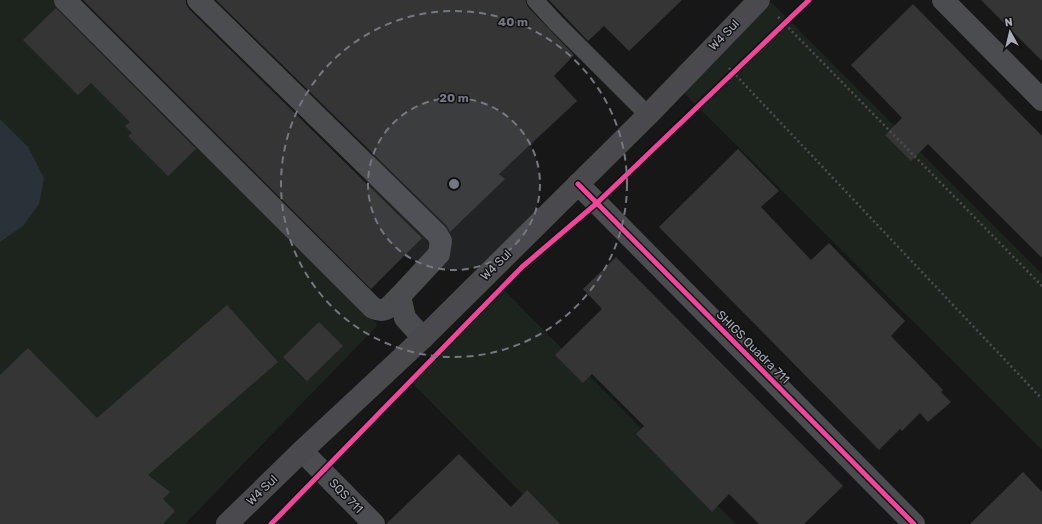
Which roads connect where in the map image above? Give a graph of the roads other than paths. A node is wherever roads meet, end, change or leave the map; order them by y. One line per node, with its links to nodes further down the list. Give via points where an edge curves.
1 (65, 0): 9 (street, via 373,308 385,310)
2 (198, 0): 9 (street, via 437,234 441,241 439,254)
3 (535, 0): 7 (lane)
4 (759, 0): 7 (main road, W4 Sul)
5 (943, 0): 6 (street)
6 (1042, 100)
7 (648, 115): 8 (main road, W4 Sul)
8 (578, 184): 10 (main road, W4 Sul); 14 (street, SHIGS Quadra 711)
9 (400, 296): 10 (street, via 406,318)
10 (423, 338): 11 (main road, W4 Sul)
11 (302, 451): 12 (main road, W4 Sul); 13 (street, SQS 711)
12 (227, 524)
13 (374, 524)
14 (914, 524)

